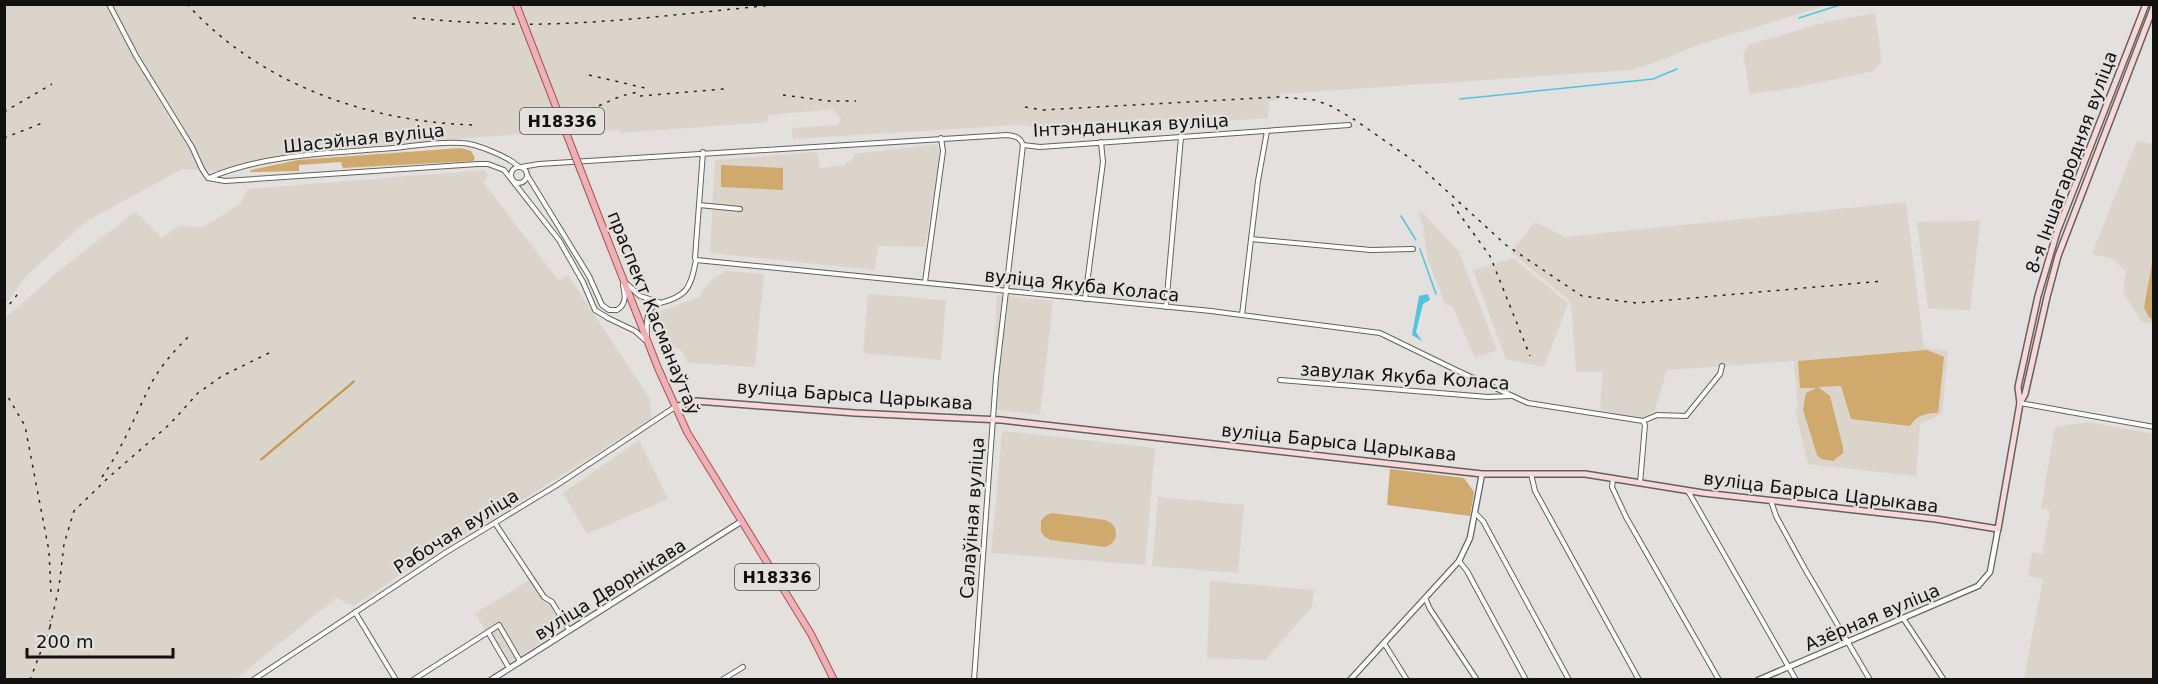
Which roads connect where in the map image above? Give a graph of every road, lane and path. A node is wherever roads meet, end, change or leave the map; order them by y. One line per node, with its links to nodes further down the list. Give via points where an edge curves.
1 (109, 4): 19 (street)
2 (516, 4): 26 (main road, праспект Касманаўтаў / Н18336, bridge)
3 (2146, 4): 5 (main road, 8-я Іншагародняя вуліца)
4 (2154, 6): 6 (main road, 8-я Іншагародняя вуліца)
5 (2141, 18): 6 (main road); 7 (main road, 8-я Іншагародняя вуліца)
6 (2149, 19): 8 (main road, 8-я Іншагародняя вуліца)
7 (2107, 104): 8 (main road); 29 (main road, 8-я Іншагародняя вуліца, via 2057,232)
8 (2115, 107): 30 (main road, 8-я Іншагародняя вуліца, via 2066,234)
9 (1349, 125): 10 (street, Інтэнданцкая вуліца)
10 (1267, 131): 11 (street, Інтэнданцкая вуліца); 23 (street)
11 (1181, 137): 13 (street, Інтэнданцкая вуліца); 33 (street)
12 (941, 138): 14 (street, Інтэнданцкая вуліца, via 1007,135 1016,136); 15 (street, Інтэнданцкая вуліца); 27 (street, via 943,151)
13 (1101, 142): 14 (street, Інтэнданцкая вуліца); 31 (street, via 1102,162)
14 (1023, 145): 28 (street, Салаўіная вуліца)
15 (703, 152): 16 (street, Інтэнданцкая вуліца); 21 (street)
16 (539, 164): 17 (street, Інтэнданцкая вуліца); 18 (street, Інтэнданцкая вуліца)
17 (520, 167): 18 (street, Шасэйная вуліца); 19 (street, Шасэйная вуліца, via 461,142 313,154 234,168); 20 (street, via 512,171)
18 (526, 173): 20 (street, via 521,183); 26 (street, Шасэйная вуліца, via 606,308 617,310 623,305)
19 (208, 178): 20 (street, Шасэйная вуліца, via 225,181 488,164 504,170)
20 (512, 180): 35 (street, Шасэйная вуліца, via 560,240 595,310 635,331)
21 (699, 205): 22 (street); 25 (street)
22 (740, 209)
23 (1251, 239): 24 (street, via 1371,250); 34 (street)
24 (1413, 249)
25 (696, 260): 27 (street, вуліца Якуба Коласа); 32 (street, via 687,289)
26 (621, 275): 32 (street, via 640,296); 35 (main road, праспект Касманаўтаў / Н18336)
27 (926, 282): 28 (street, вуліца Якуба Коласа)
28 (1005, 291): 31 (street, вуліца Якуба Коласа); 41 (street, Салаўіная вуліца)
29 (2038, 296): 30 (main road); 39 (main road, 8-я Іншагародняя вуліца, via 2018,387)
30 (2047, 297): 39 (main road, 8-я Іншагародняя вуліца, via 2025,394)
31 (1085, 299): 33 (street, вуліца Якуба Коласа)
32 (660, 302): 35 (street, via 648,313)
33 (1166, 307): 34 (street, вуліца Якуба Коласа)
34 (1242, 315): 38 (street, вуліца Якуба Коласа, via 1380,333)
35 (648, 343): 40 (main road, праспект Касманаўтаў / Н18336)
36 (1722, 366): 42 (street, завулак Якуба Коласа, via 1720,374 1686,416 1656,415)
37 (1280, 380): 38 (street, завулак Якуба Коласа)
38 (1512, 396): 42 (street, завулак Якуба Коласа, via 1528,403)
39 (2019, 403): 43 (street); 53 (main road, 8-я Іншагародняя вуліца)
40 (675, 407): 41 (main road, вуліца Барыса Царыкава, via 696,401); 51 (main road, праспект Касманаўтаў / Н18336); 52 (street, Рабочая вуліца)
41 (992, 419): 44 (main road, вуліца Барыса Царыкава); 73 (street, Салаўіная вуліца)
42 (1643, 421): 47 (street)
43 (2154, 428)
44 (1482, 474): 45 (main road, вуліца Барыса Царыкава); 50 (street)
45 (1531, 474): 46 (main road, вуліца Барыса Царыкава, via 1585,474); 79 (street, via 1535,490)
46 (1613, 479): 47 (main road, вуліца Барыса Царыкава); 80 (street, via 1612,487 1626,517)
47 (1640, 483): 48 (main road, вуліца Барыса Царыкава)
48 (1688, 491): 49 (main road, вуліца Барыса Царыкава); 65 (street)
49 (1771, 501): 53 (main road, вуліца Барыса Царыкава); 61 (street)
50 (1476, 514): 54 (street); 78 (street, via 1483,520)
51 (742, 521): 59 (street, вуліца Дворнікава); 72 (main road, праспект Касманаўтаў / Н18336, via 811,634)
52 (495, 523): 57 (street, Рабочая вуліца); 59 (street)
53 (1998, 529): 55 (street, 8-я Іншагародняя вуліца)
54 (1459, 561): 56 (street); 77 (street)
55 (1990, 572): 58 (street, Азёрная вуліца, via 1978,586)
56 (1425, 597): 62 (street); 76 (street)
57 (354, 612): 67 (street, Рабочая вуліца); 68 (street)
58 (1903, 618): 61 (street, Азёрная вуліца); 84 (street)
59 (569, 630): 63 (street, вуліца Дворнікава)
60 (488, 632): 63 (street, via 499,625); 66 (street); 69 (street)
61 (1848, 642): 65 (street, Азёрная вуліца); 83 (street)
62 (1384, 643): 74 (street); 75 (street)
63 (520, 661): 66 (street, вуліца Дворнікава)
64 (743, 667): 71 (street)
65 (1788, 667): 81 (street, Азёрная вуліца); 82 (street)
66 (509, 668): 70 (street, вуліца Дворнікава)
67 (253, 680)
68 (396, 680)
69 (413, 680)
70 (491, 680)
71 (722, 680)
72 (834, 680)
73 (974, 680)
74 (1350, 680)
75 (1407, 680)
76 (1477, 680)
77 (1526, 680)
78 (1569, 680)
79 (1639, 680)
80 (1719, 680)
81 (1758, 680)
82 (1796, 680)
83 (1870, 680)
84 (1944, 680)

